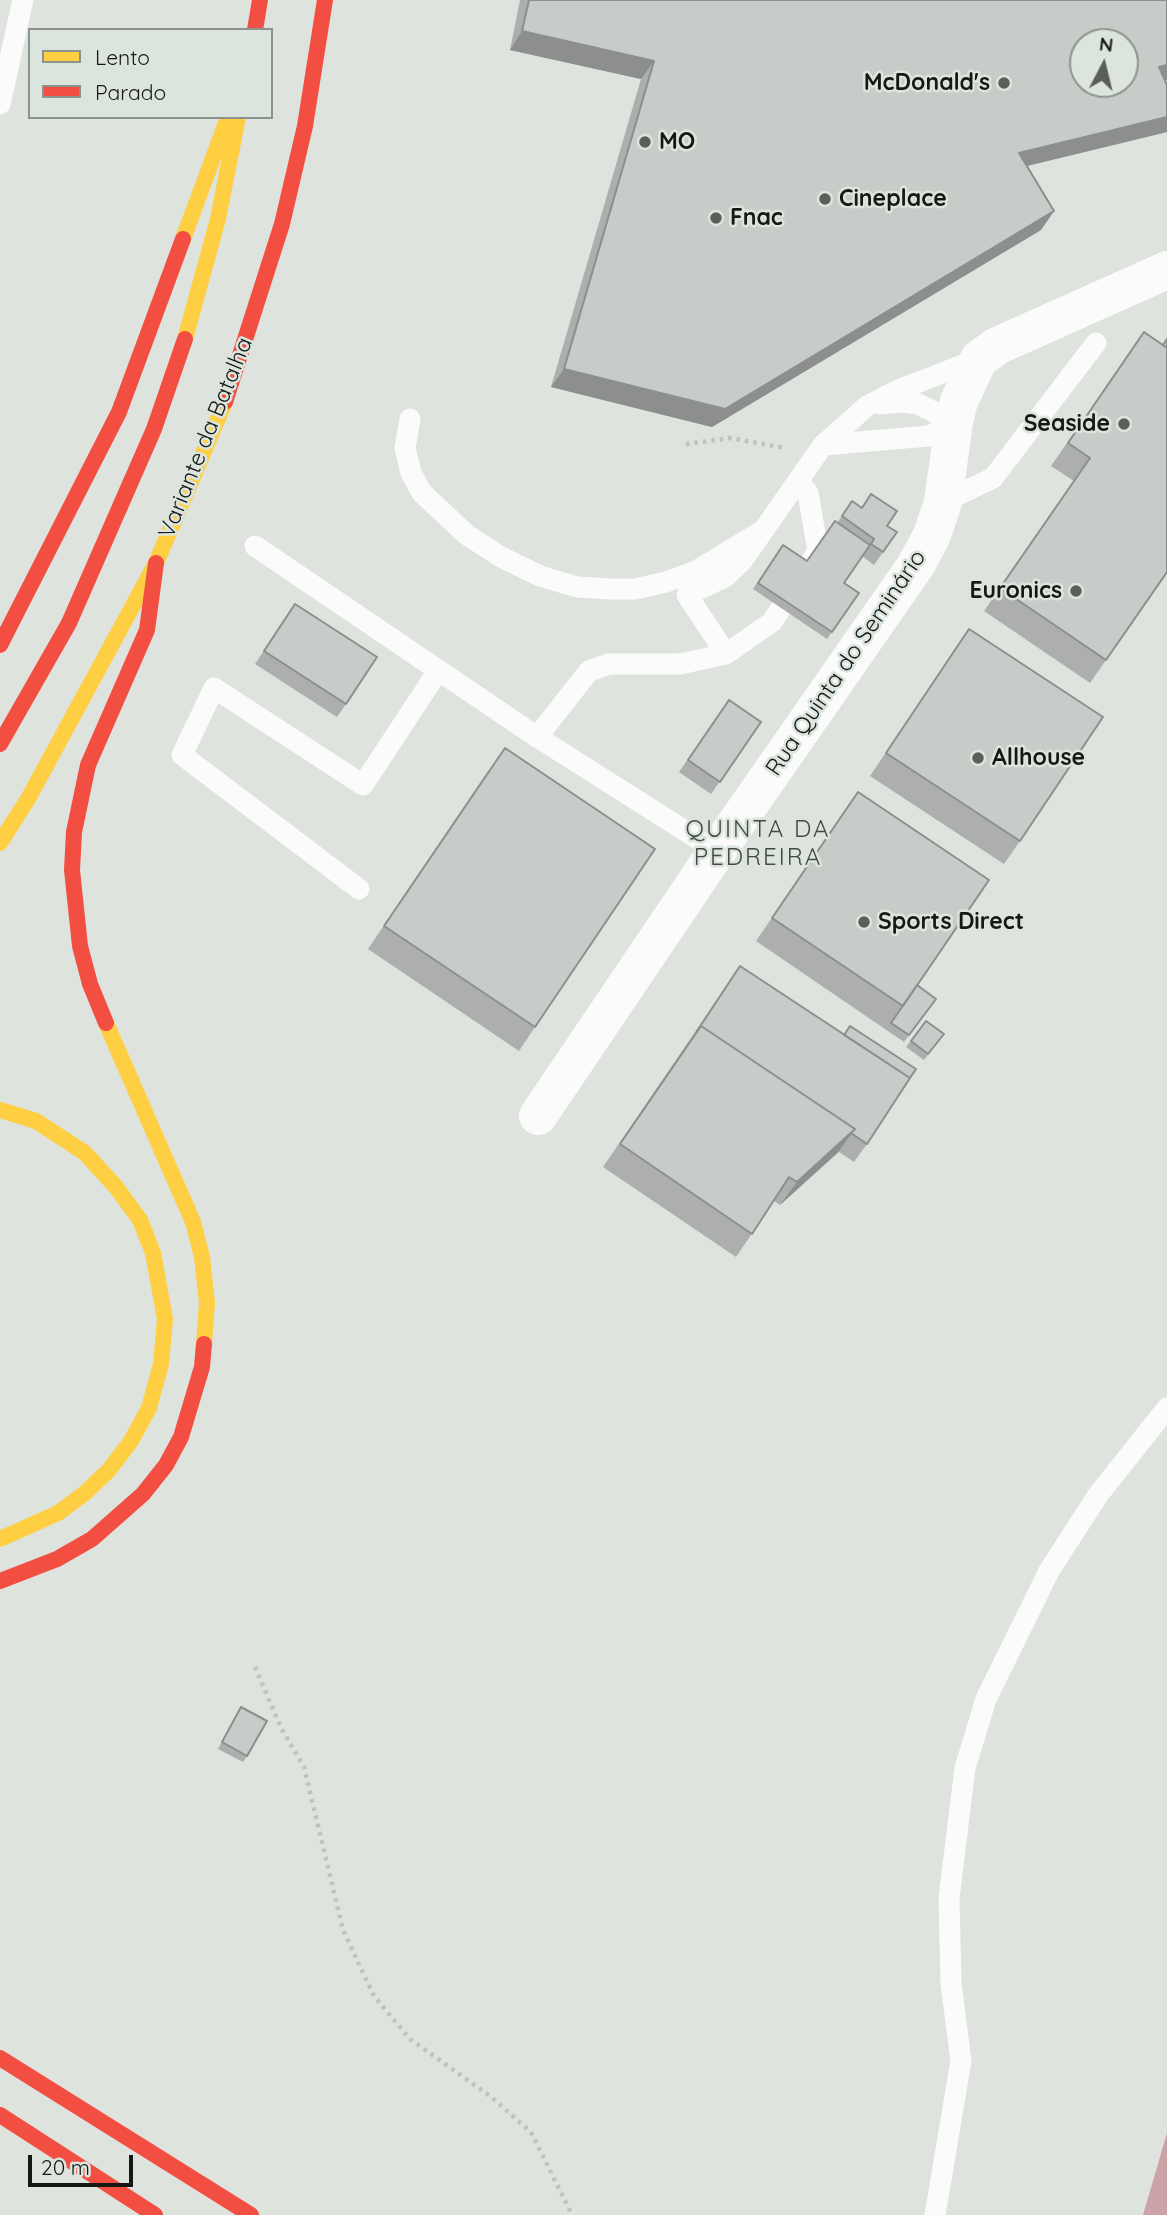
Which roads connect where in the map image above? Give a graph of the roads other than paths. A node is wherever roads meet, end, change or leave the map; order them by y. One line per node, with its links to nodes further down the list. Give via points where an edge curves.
1 (23, 0): 5 (lane)
2 (260, 0): 4 (main road)
3 (325, 0): 19 (main road, Variante da Batalha, via 304,126 261,299 231,387)
4 (255, 28)
5 (0, 104)
6 (227, 119): 20 (main road, via 119,412)
7 (238, 119): 24 (main road, via 218,219 179,361 154,429 69,622)
8 (1167, 270): 10 (street, via 997,346)
9 (1096, 343): 16 (lane, via 993,478)
10 (979, 359): 11 (lane); 13 (street, Rua Quinta do Seminário)
11 (867, 406): 13 (lane, via 918,404); 14 (lane)
12 (410, 419): 17 (lane, via 405,447 422,493 467,535 540,576 576,587 635,589 696,571)
13 (954, 422): 14 (lane, via 929,436); 16 (street, Rua Quinta do Seminário)
14 (823, 445): 15 (lane)
15 (797, 481): 17 (lane); 21 (lane, via 808,493 818,551 772,622)
16 (943, 502): 26 (street, Rua Quinta do Seminário, via 916,565)
17 (762, 531): 21 (lane, via 725,577 687,595)
18 (255, 545): 22 (lane)
19 (156, 564): 25 (main road, Variante da Batalha); 32 (main road, via 147,630 88,765 74,832 72,870 80,946 90,984 193,1222 207,1303 202,1367 181,1437 144,1494 92,1539 57,1559)
20 (0, 645)
21 (726, 653): 23 (lane, via 680,664 609,664 589,671)
22 (438, 671): 23 (lane); 27 (lane, via 363,785 214,688 182,755)
23 (537, 737): 26 (lane)
24 (0, 744)
25 (0, 843)
26 (717, 851): 29 (street, Rua Quinta do Seminário)
27 (359, 889)
28 (0, 1110): 31 (main road, via 36,1121 85,1153 116,1187 140,1220 153,1253 164,1318 158,1375 149,1408 131,1441 109,1470 76,1500)
29 (538, 1116)
30 (1167, 1408): 37 (lane, via 1098,1495 1049,1571 986,1699 965,1768 949,1898 951,1983 961,2061)
31 (0, 1539)
32 (0, 1581)
33 (0, 2058): 36 (main road)
34 (0, 2115): 35 (main road)
35 (155, 2215)
36 (251, 2215)
37 (935, 2215)

